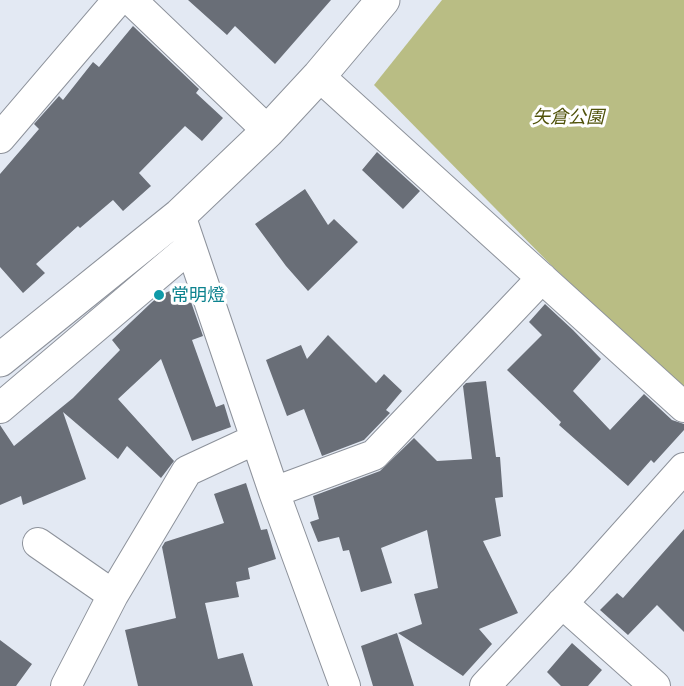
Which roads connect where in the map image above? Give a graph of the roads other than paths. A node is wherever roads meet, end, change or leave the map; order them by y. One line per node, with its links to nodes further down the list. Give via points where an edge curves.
1 (118, 0): 6 (street)
2 (131, 0): 5 (street)
3 (383, 0): 4 (street)
4 (319, 76): 5 (street); 9 (street)
5 (268, 131): 7 (street)
6 (0, 138)
7 (180, 214): 8 (street); 10 (street)
8 (190, 247): 12 (street); 13 (street)
9 (542, 278): 11 (street); 15 (street, via 374,455)
10 (0, 360)
11 (684, 407)
12 (0, 408)
13 (256, 439): 15 (street); 17 (street, via 187,471)
14 (684, 468): 18 (street)
15 (274, 492): 20 (street)
16 (38, 543): 17 (street)
17 (113, 595): 19 (street)
18 (562, 603): 21 (street); 22 (street)
19 (73, 683)
20 (345, 686)
21 (485, 686)
22 (655, 686)

